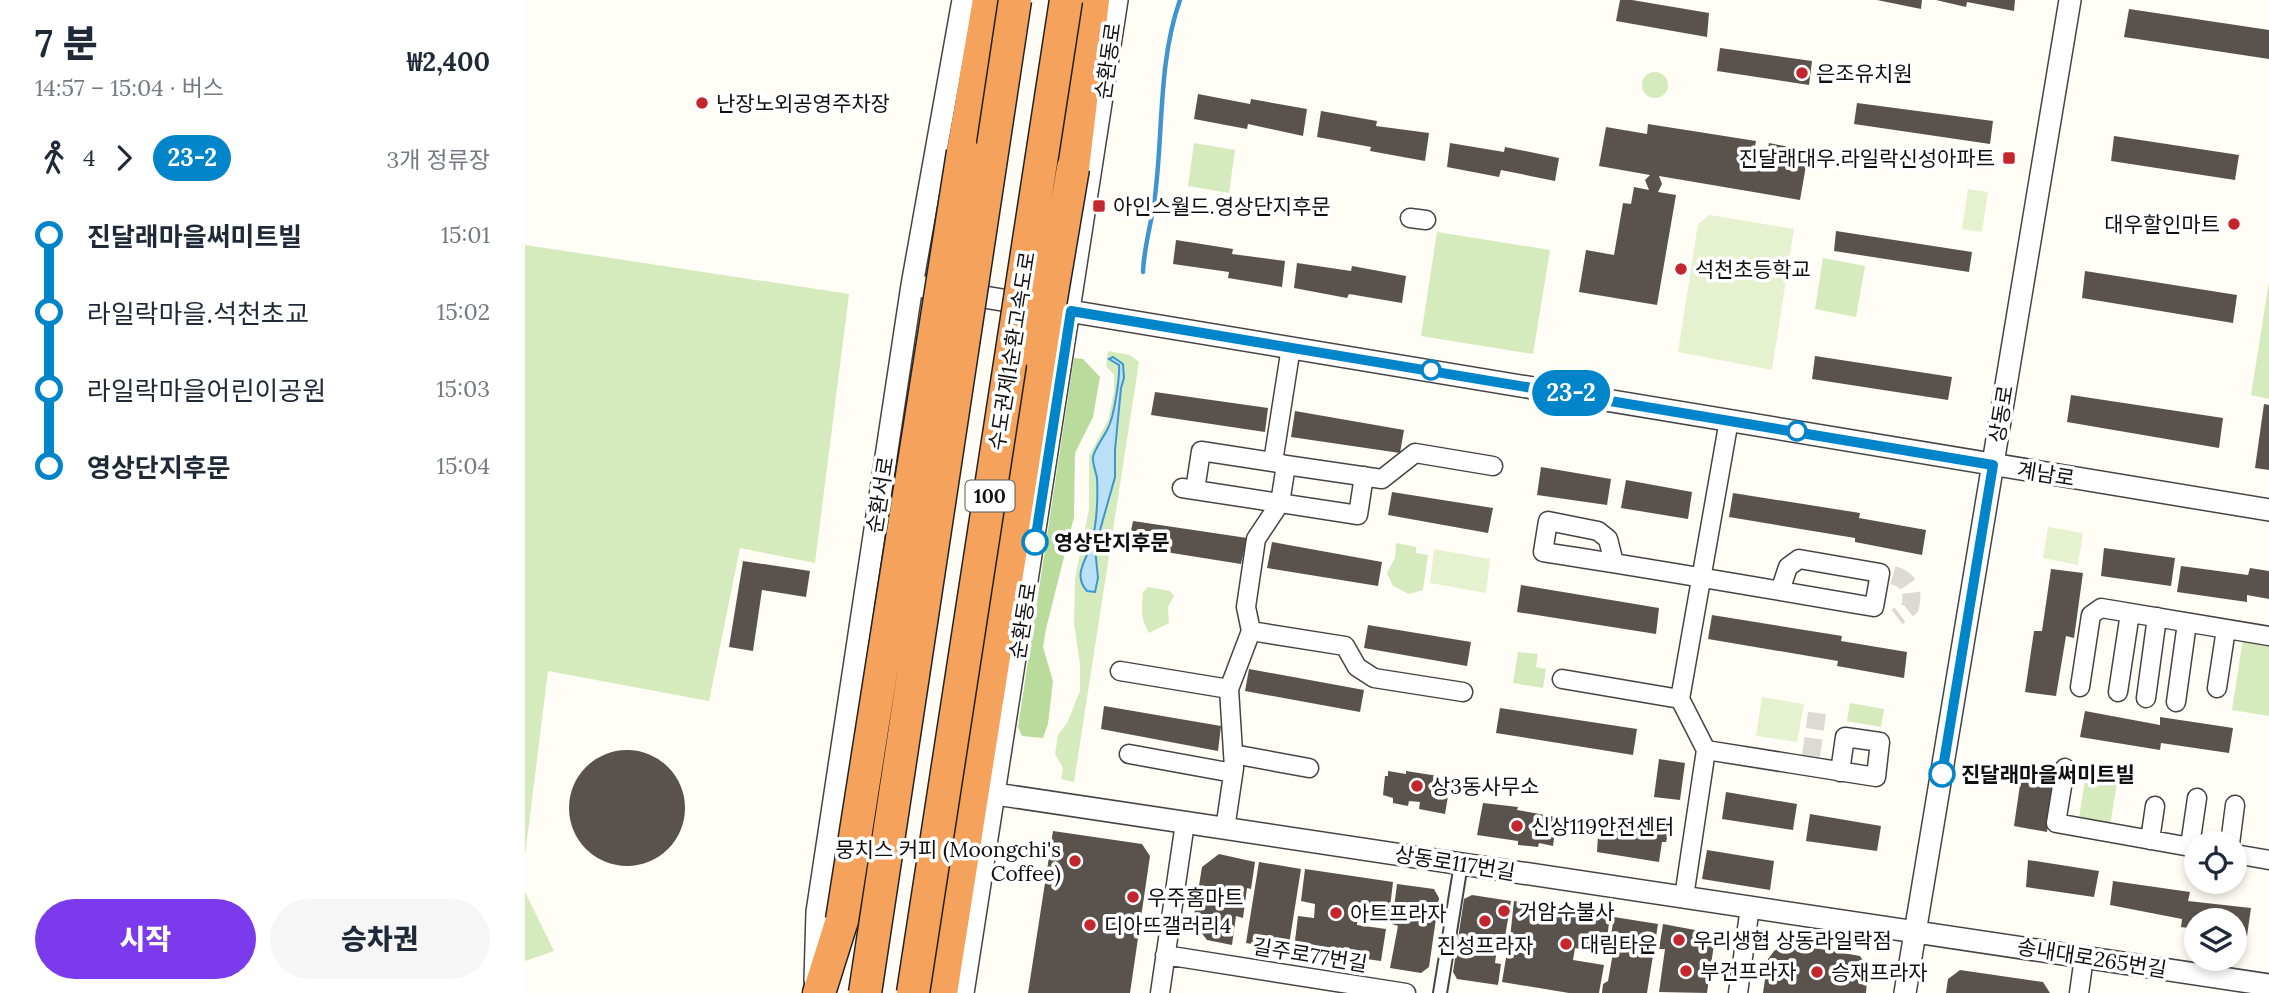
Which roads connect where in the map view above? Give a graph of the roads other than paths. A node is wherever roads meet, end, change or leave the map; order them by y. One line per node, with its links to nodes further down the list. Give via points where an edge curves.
1 (963, 0): 8 (street, 순환서로)
2 (989, 0): 63 (highway, bridge, via 842,919)
3 (1015, 0): 64 (highway, 100, bridge)
4 (1066, 0): 65 (highway, 수도권제1순환고속도로 / 100, bridge)
5 (1093, 0): 66 (highway, bridge, via 1073,168)
6 (1117, 0): 9 (street, 순환동로)
7 (2070, 0): 13 (street, 상동로)
8 (912, 285): 9 (street, 계남로); 63 (street, 순환서로, via 817,912)
9 (1071, 311): 10 (street, 계남로); 44 (street, 순환동로)
10 (1291, 347): 11 (street, 계남로); 12 (street)
11 (1729, 420): 13 (street, 계남로); 19 (street)
12 (1279, 463): 15 (street); 16 (street); 16 (street, via 1201,451 1188,489)
13 (1993, 465): 17 (street, 계남로); 59 (street, 상동로)
14 (1493, 466): 15 (street, via 1415,453 1382,479)
15 (1364, 476): 16 (street, via 1358,515)
16 (1280, 503): 25 (street, via 1257,539 1246,607)
17 (2269, 510)
18 (1614, 563): 19 (street)
19 (1702, 577): 20 (street); 35 (street)
20 (1780, 591): 20 (street, via 1874,607 1886,574 1799,559 1788,567)
21 (2130, 613): 22 (street); 29 (street, via 2101,608 2091,615); 33 (street)
22 (2157, 617): 23 (street); 34 (street)
23 (2187, 623): 24 (street); 36 (street)
24 (2225, 629): 26 (street); 30 (street)
25 (1251, 631): 31 (street); 32 (street, via 1345,646 1357,667 1374,678)
26 (2269, 636)
27 (1120, 671): 31 (street)
28 (1562, 679): 35 (street)
29 (2080, 687)
30 (2217, 688)
31 (1229, 689): 39 (street)
32 (1463, 692)
33 (2118, 692)
34 (2146, 698)
35 (1680, 699): 37 (street)
36 (2176, 702)
37 (1706, 750): 42 (street, via 1810,761); 57 (street)
38 (1129, 754): 43 (street)
39 (1233, 754): 40 (street); 43 (street)
40 (1309, 768)
41 (2066, 768): 52 (street, via 2056,824)
42 (1840, 772)
43 (1233, 773): 49 (street)
44 (996, 794): 48 (street, 상동로117번길); 67 (street, 순환동로)
45 (2197, 797): 50 (street)
46 (2235, 805): 51 (street)
47 (2155, 806): 52 (street)
48 (1185, 823): 49 (street, 상동로117번길); 60 (street)
49 (1224, 828): 56 (street, 상동로117번길)
50 (2194, 831)
51 (2232, 831)
52 (2150, 840): 53 (street)
53 (2184, 846)
54 (2247, 856): 55 (street)
55 (2269, 860)
56 (1461, 864): 57 (street, 상동로117번길); 70 (street)
57 (1684, 897): 58 (street, 상동로117번길)
58 (1750, 907): 59 (street, 상동로117번길); 71 (street)
59 (1915, 932): 61 (street, 송내대로265번길); 72 (street, 상동로)
60 (1165, 955): 68 (street); 69 (street, 길주로77번길)
61 (2084, 957): 62 (street, 송내대로265번길); 73 (street)
62 (2268, 979)
63 (817, 993)
64 (865, 993)
65 (913, 993)
66 (941, 993)
67 (964, 993)
68 (1160, 993)
69 (1406, 993)
70 (1440, 993)
71 (1738, 993)
72 (1905, 993)
73 (2079, 993)

